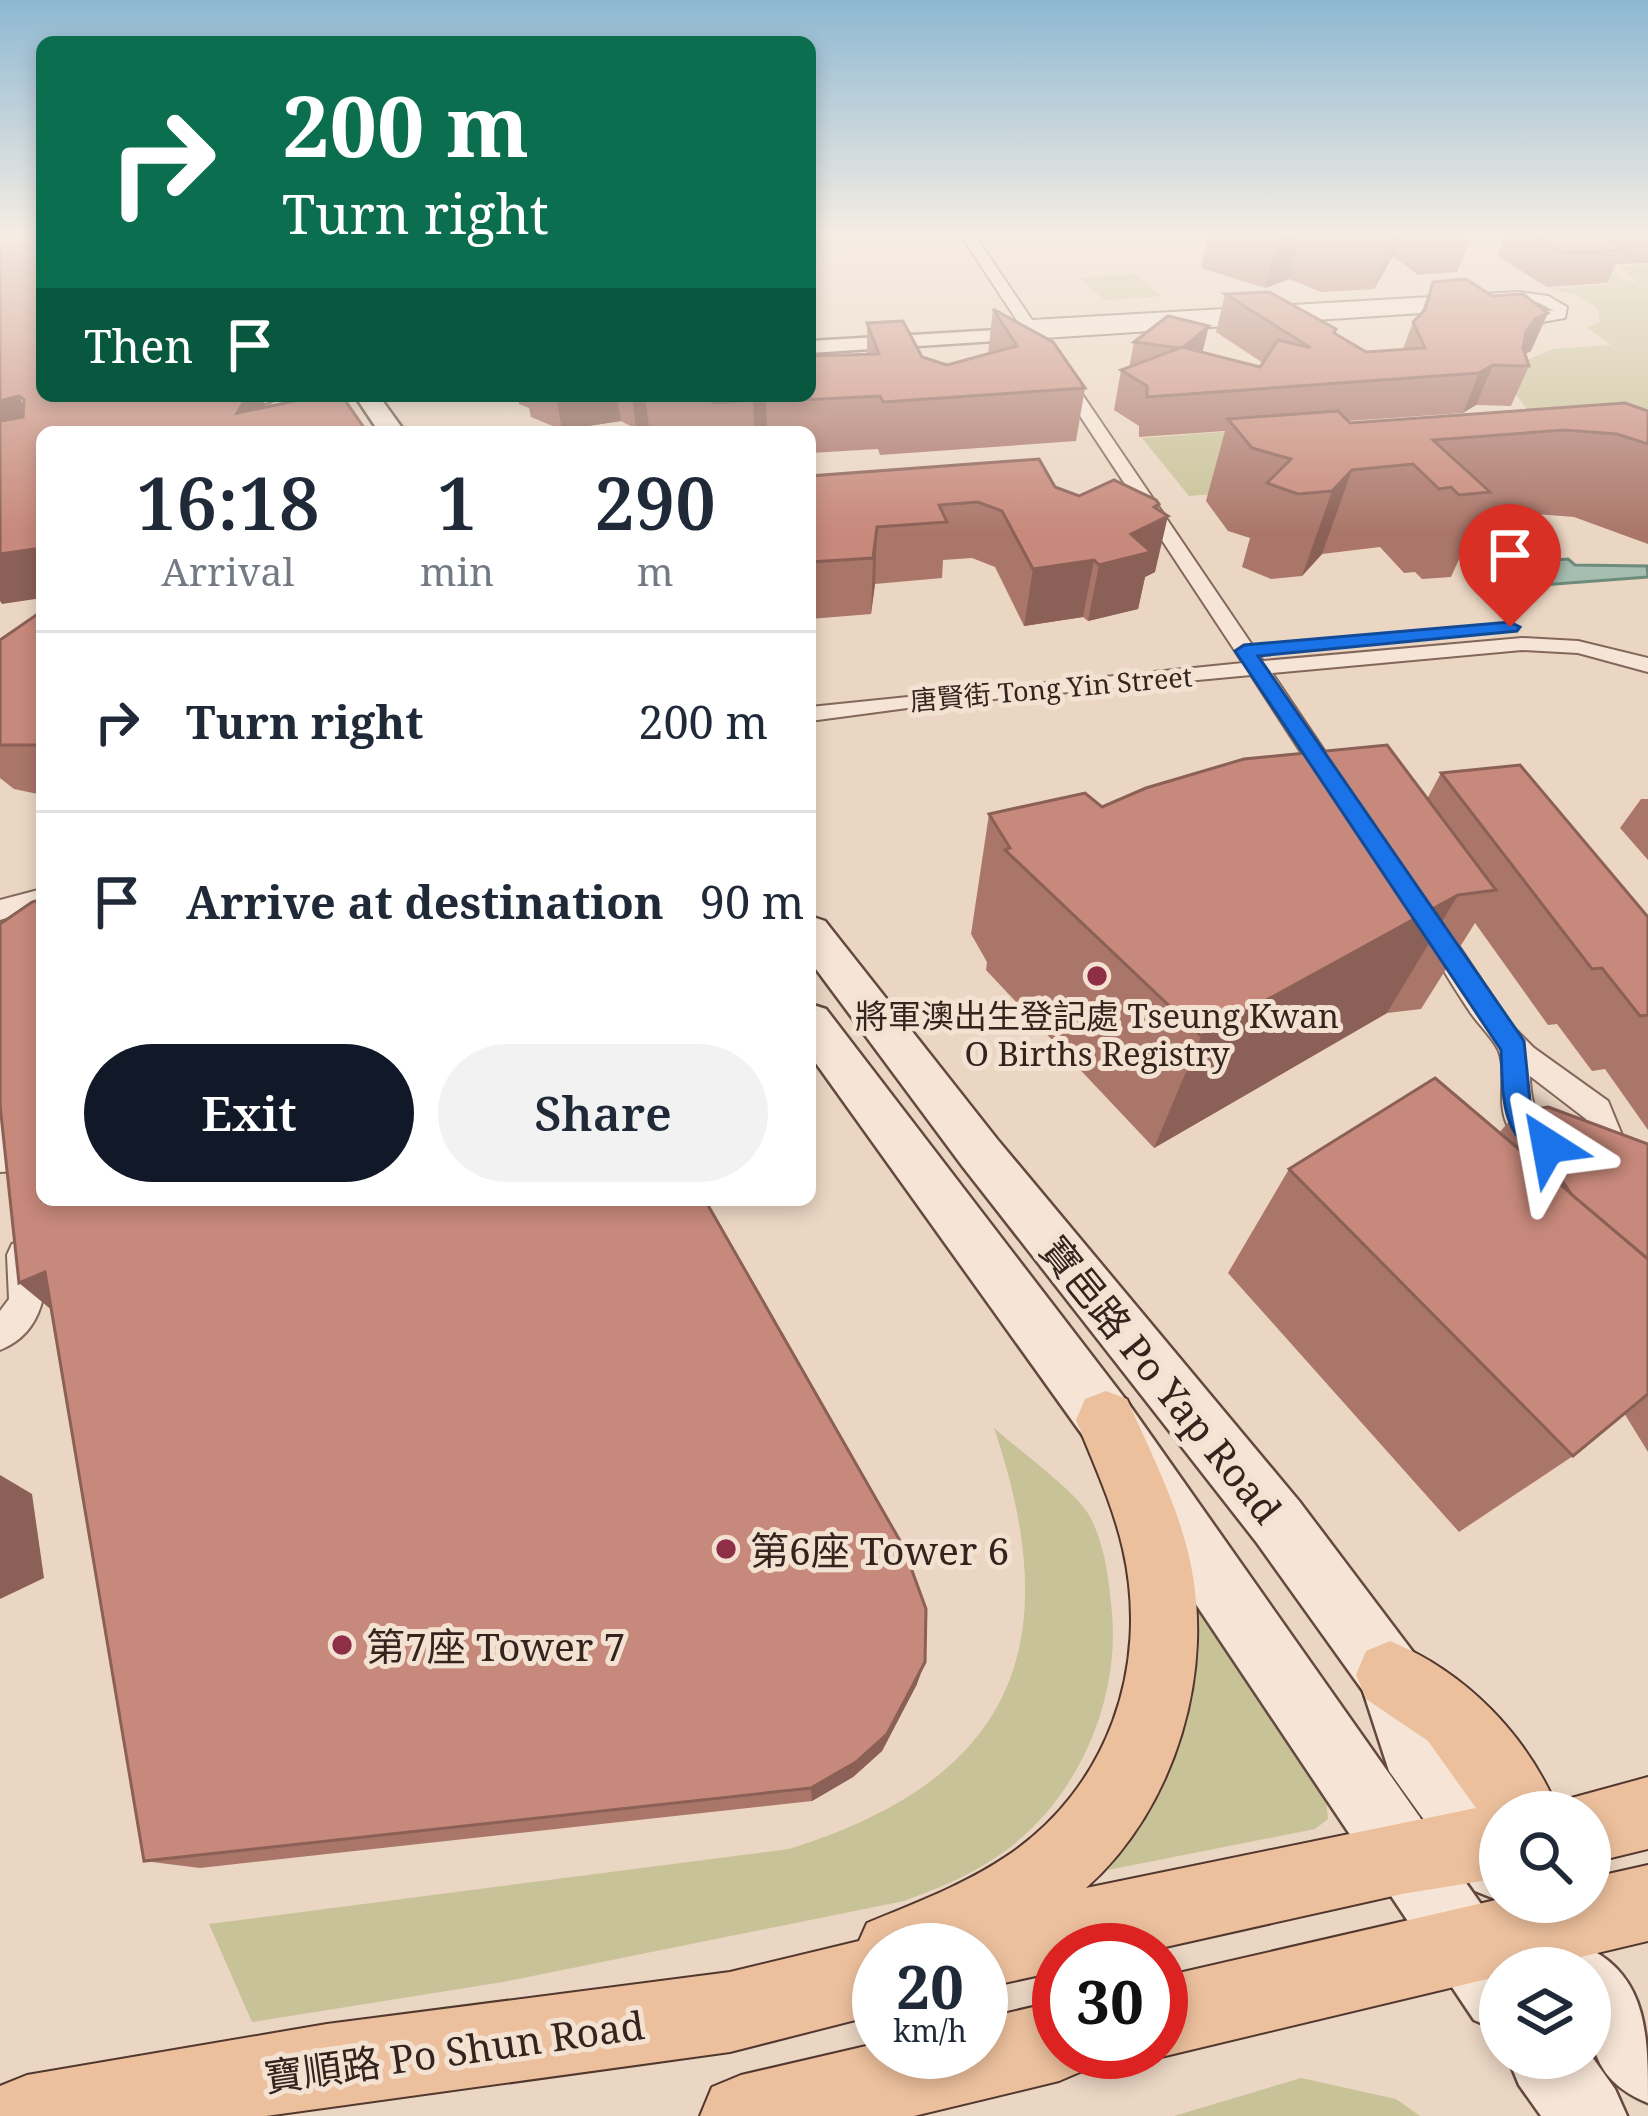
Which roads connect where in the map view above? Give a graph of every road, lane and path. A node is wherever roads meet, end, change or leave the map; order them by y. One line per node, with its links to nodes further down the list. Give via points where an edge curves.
1 (865, 336): 4 (street)
2 (948, 336): 5 (street)
3 (1035, 336): 9 (street)
4 (816, 338)
5 (816, 347)
6 (246, 402): 7 (street, via 196,415)
7 (290, 402)
8 (1648, 648): 9 (street, 唐賢街 Tong Yin Street, via 1531,627)
9 (1250, 660): 10 (street, 唐賢街 Tong Yin Street, via 1522,644 1578,647); 11 (street, 唐賢街 Tong Yin Street); 12 (street, 唐賢街 Tong Yin Street); 13 (street)
10 (1648, 665)
11 (816, 694)
12 (816, 713)
13 (1346, 801)
14 (1410, 895): 19 (street)
15 (36, 900): 16 (street)
16 (0, 910)
17 (816, 939): 23 (main road, 寶邑路 Po Yap Road)
18 (816, 1030): 22 (main road, 寶邑路 Po Yap Road)
19 (1514, 1049)
20 (0, 1112): 21 (street, via 30,1293 16,1322)
21 (0, 1333)
22 (1106, 1420): 28 (main road, 寶邑路 Po Yap Road); 30 (main road, via 1158,1562 1163,1671 1149,1729 1126,1782 1070,1853)
23 (1390, 1675): 24 (main road, via 1453,1716)
24 (1482, 1791)
25 (1648, 1813): 26 (main road)
26 (1611, 1821)
27 (1479, 1845): 28 (main road)
28 (1402, 1857): 32 (main road); 34 (main road, 寶邑路 Po Yap Road)
29 (1648, 1904): 31 (main road)
30 (957, 1923)
31 (1550, 1932): 33 (main road)
32 (1008, 1944)
33 (1524, 1947)
34 (1479, 1964)
35 (852, 1966): 38 (main road)
36 (1479, 1971): 39 (main road)
37 (852, 1982): 38 (main road, 寶順路 Po Shun Road)
38 (730, 2012): 44 (main road, 寶順路 Po Shun Road, via 327,2065)
39 (1188, 2013)
40 (1611, 2015): 42 (main road)
41 (1032, 2047): 45 (main road)
42 (1648, 2065)
43 (1561, 2079): 46 (main road)
44 (27, 2116)
45 (741, 2116)
46 (1588, 2116)

